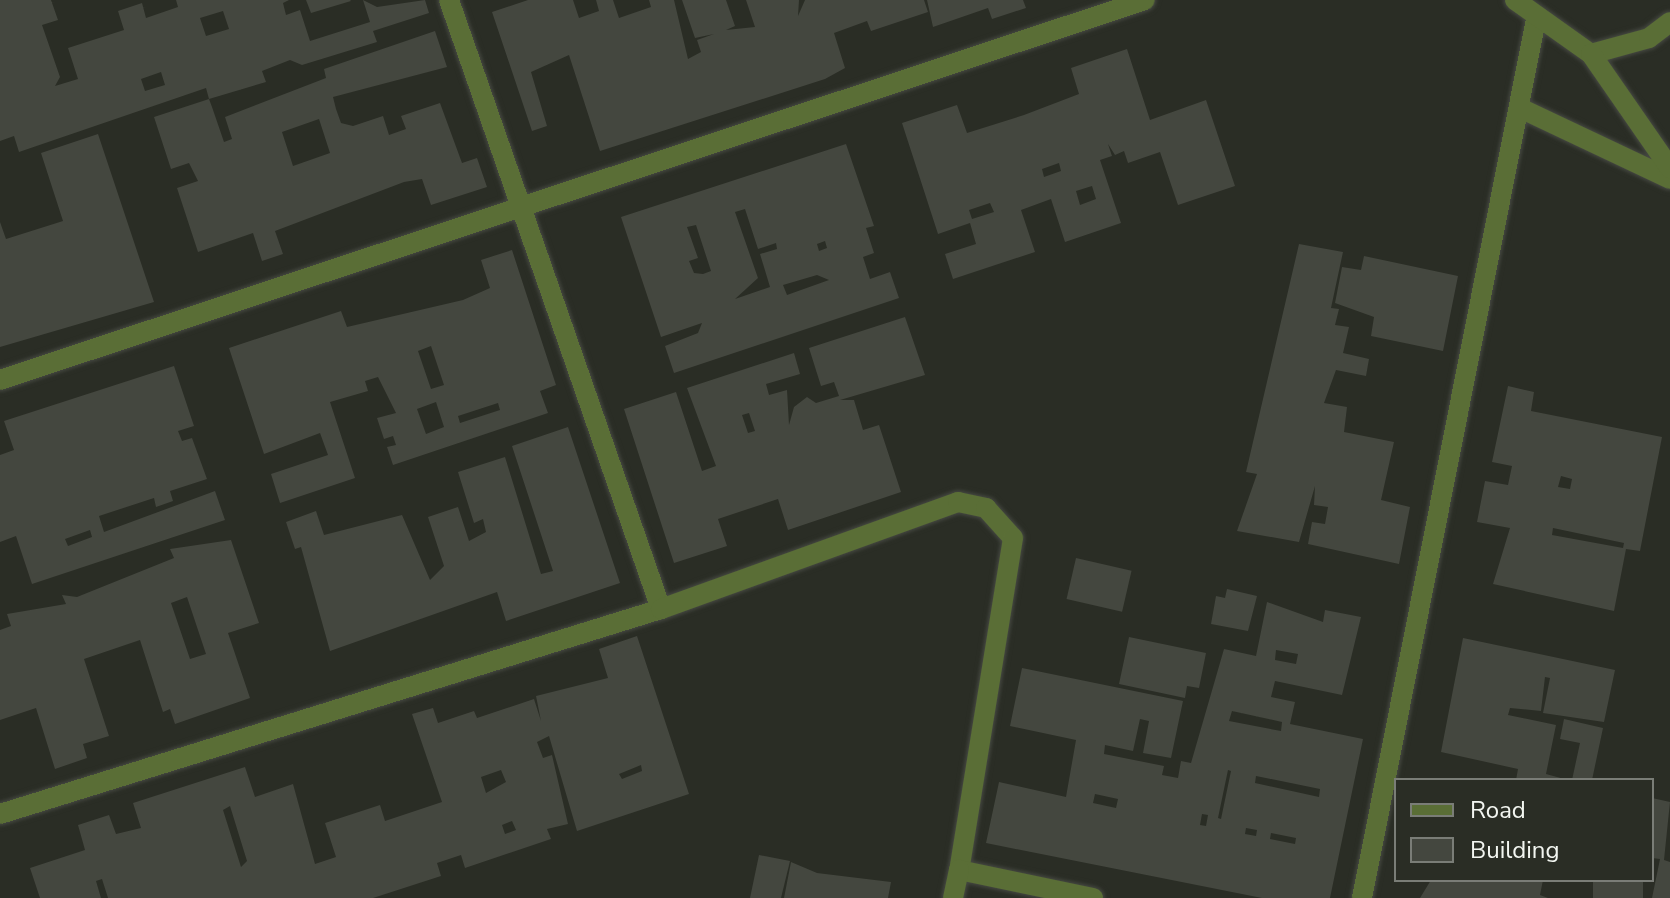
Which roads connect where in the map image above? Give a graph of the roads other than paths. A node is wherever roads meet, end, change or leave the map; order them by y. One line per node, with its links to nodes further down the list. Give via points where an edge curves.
1 (449, 0): 10 (street)
2 (1145, 0): 10 (street)
3 (1515, 0): 4 (street)
4 (1536, 19): 6 (street); 7 (street)
5 (1670, 22): 6 (street, via 1649,38)
6 (1591, 54): 8 (street)
7 (1520, 108): 9 (street); 17 (street)
8 (1670, 168)
9 (1670, 179)
10 (515, 208): 11 (street); 12 (street)
11 (0, 380)
12 (661, 609): 13 (street); 14 (street, via 939,505 986,508 1004,523 1013,538)
13 (0, 814)
14 (959, 870): 15 (street); 16 (street)
15 (953, 898)
16 (1093, 898)
17 (1362, 898)

